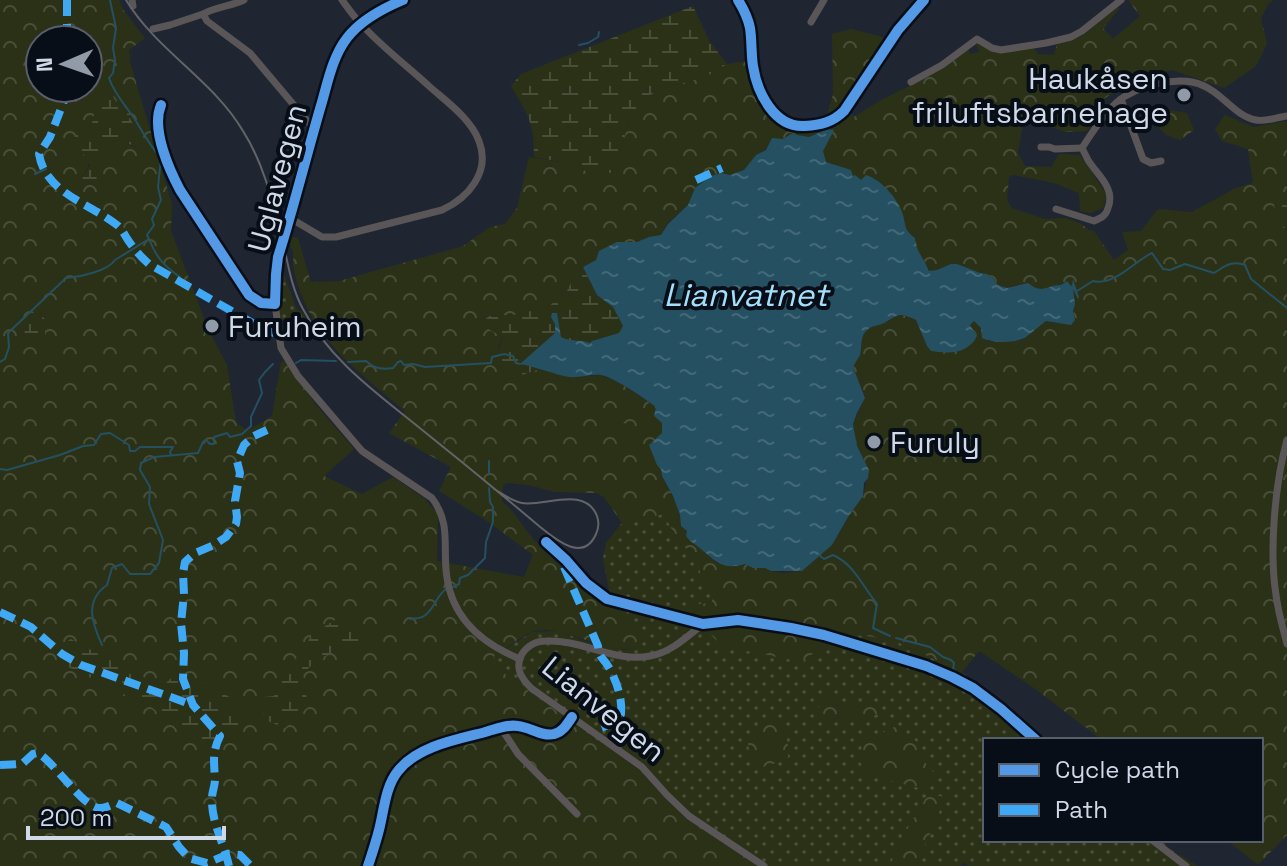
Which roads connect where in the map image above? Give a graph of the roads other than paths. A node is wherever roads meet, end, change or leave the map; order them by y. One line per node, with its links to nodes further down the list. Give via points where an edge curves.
1 (244, 0): 8 (street)
2 (342, 0): 10 (street)
3 (403, 0): 10 (street, Uglavegen)
4 (824, 0): 9 (street)
5 (924, 0): 7 (street, via 844,111 834,120 796,127 777,116 767,102 754,72 750,29)
6 (1121, 0): 12 (street, via 1071,37 1001,50 977,39)
7 (740, 1)
8 (203, 14): 11 (street); 16 (street, via 250,53)
9 (811, 22)
10 (361, 25): 16 (street, Uglavegen, via 338,53); 21 (street, via 472,129 482,152 479,176 467,194 442,210 336,237 322,237)
11 (153, 29)
12 (911, 82)
13 (1121, 99): 15 (street, via 1163,82 1193,82 1254,120); 18 (street); 19 (street, via 1143,159)
14 (161, 105): 22 (street, Uglavegen, via 163,146 180,190 249,295)
15 (1287, 116)
16 (314, 129): 21 (street, Uglavegen)
17 (1041, 147): 18 (street)
18 (1082, 148): 20 (street, via 1107,185 1109,207 1094,221)
19 (1161, 161)
20 (1056, 209)
21 (290, 218): 22 (street, Uglavegen, via 278,257)
22 (275, 304): 27 (street, Lianvegen, via 281,348 298,376 362,451 439,508 445,524 447,577 467,624)
23 (1287, 440): 26 (street, via 1274,548 1276,596)
24 (546, 542): 25 (street, via 607,599)
25 (703, 624): 27 (street, via 648,657 549,641 532,644); 30 (street, via 738,620 791,628 940,671 987,698)
26 (1287, 644)
27 (520, 659): 28 (street, Lianvegen, via 527,684)
28 (572, 717): 29 (street, via 552,735 515,725); 34 (street, Lianvegen, via 642,767 689,816)
29 (501, 728): 31 (street, via 518,754); 33 (street, via 444,743 400,768)
30 (1034, 738)
31 (577, 814)
32 (1155, 842): 35 (street)
33 (368, 866)
34 (764, 866)
35 (1186, 866)

